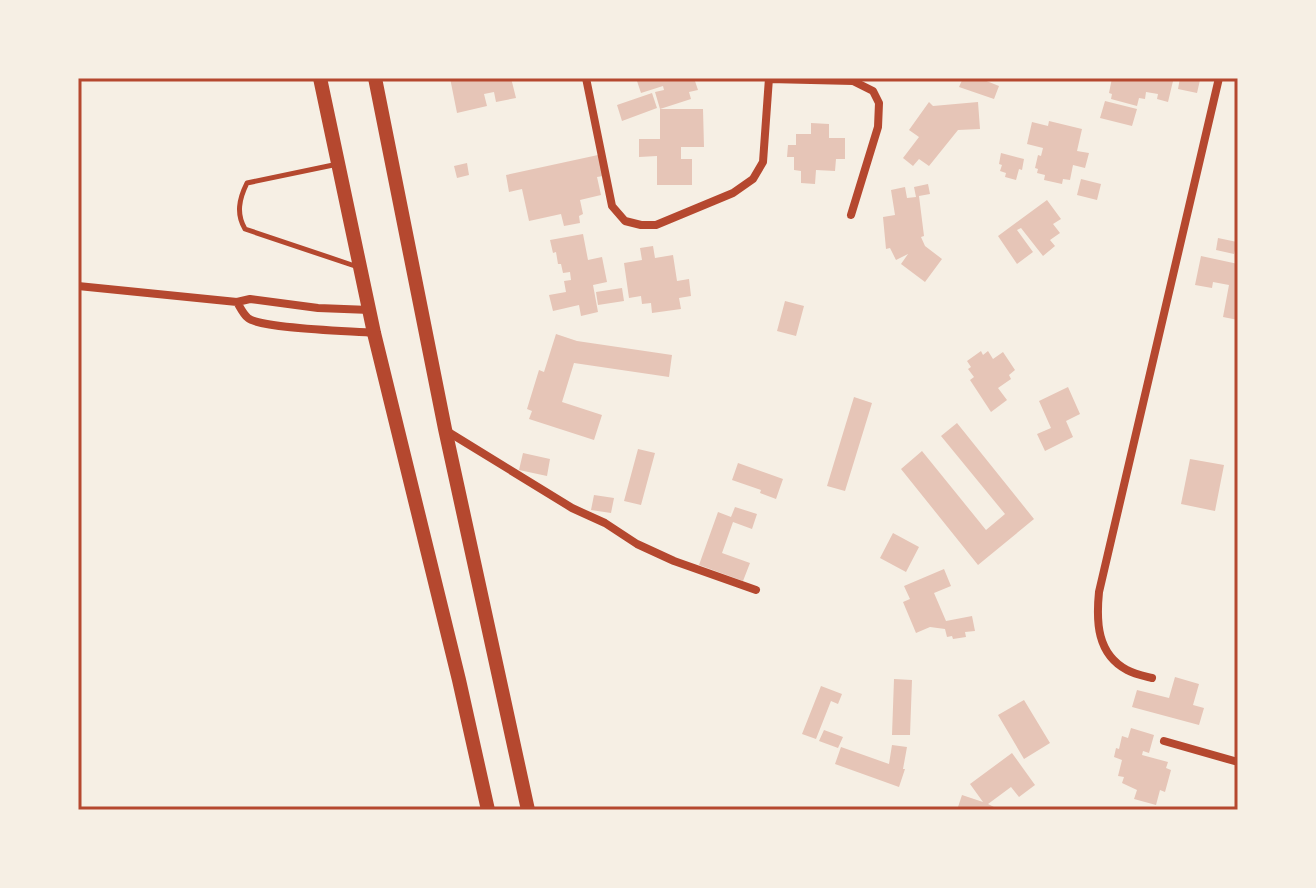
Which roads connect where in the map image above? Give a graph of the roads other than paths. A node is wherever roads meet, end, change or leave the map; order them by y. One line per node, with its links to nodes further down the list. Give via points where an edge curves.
1 (320, 78): 6 (main road)
2 (375, 78): 13 (main road)
3 (586, 78): 4 (street, via 612,206 625,221 641,225 656,225 733,193 753,179 763,162)
4 (769, 78): 7 (street, via 853,81 873,91 879,103 878,127)
5 (1219, 78): 15 (street, via 1099,592 1097,617 1110,658)
6 (338, 164): 8 (main road); 8 (lane, via 247,183 240,220 245,229)
7 (851, 215)
8 (360, 268): 11 (main road)
9 (78, 286): 10 (street)
10 (237, 302): 11 (street); 12 (street, via 257,322)
11 (370, 310): 12 (main road)
12 (374, 333): 18 (main road)
13 (445, 429): 14 (street, via 637,544); 19 (main road)
14 (756, 590)
15 (1152, 678)
16 (1164, 741): 17 (street)
17 (1238, 762)
18 (488, 810)
19 (528, 810)

